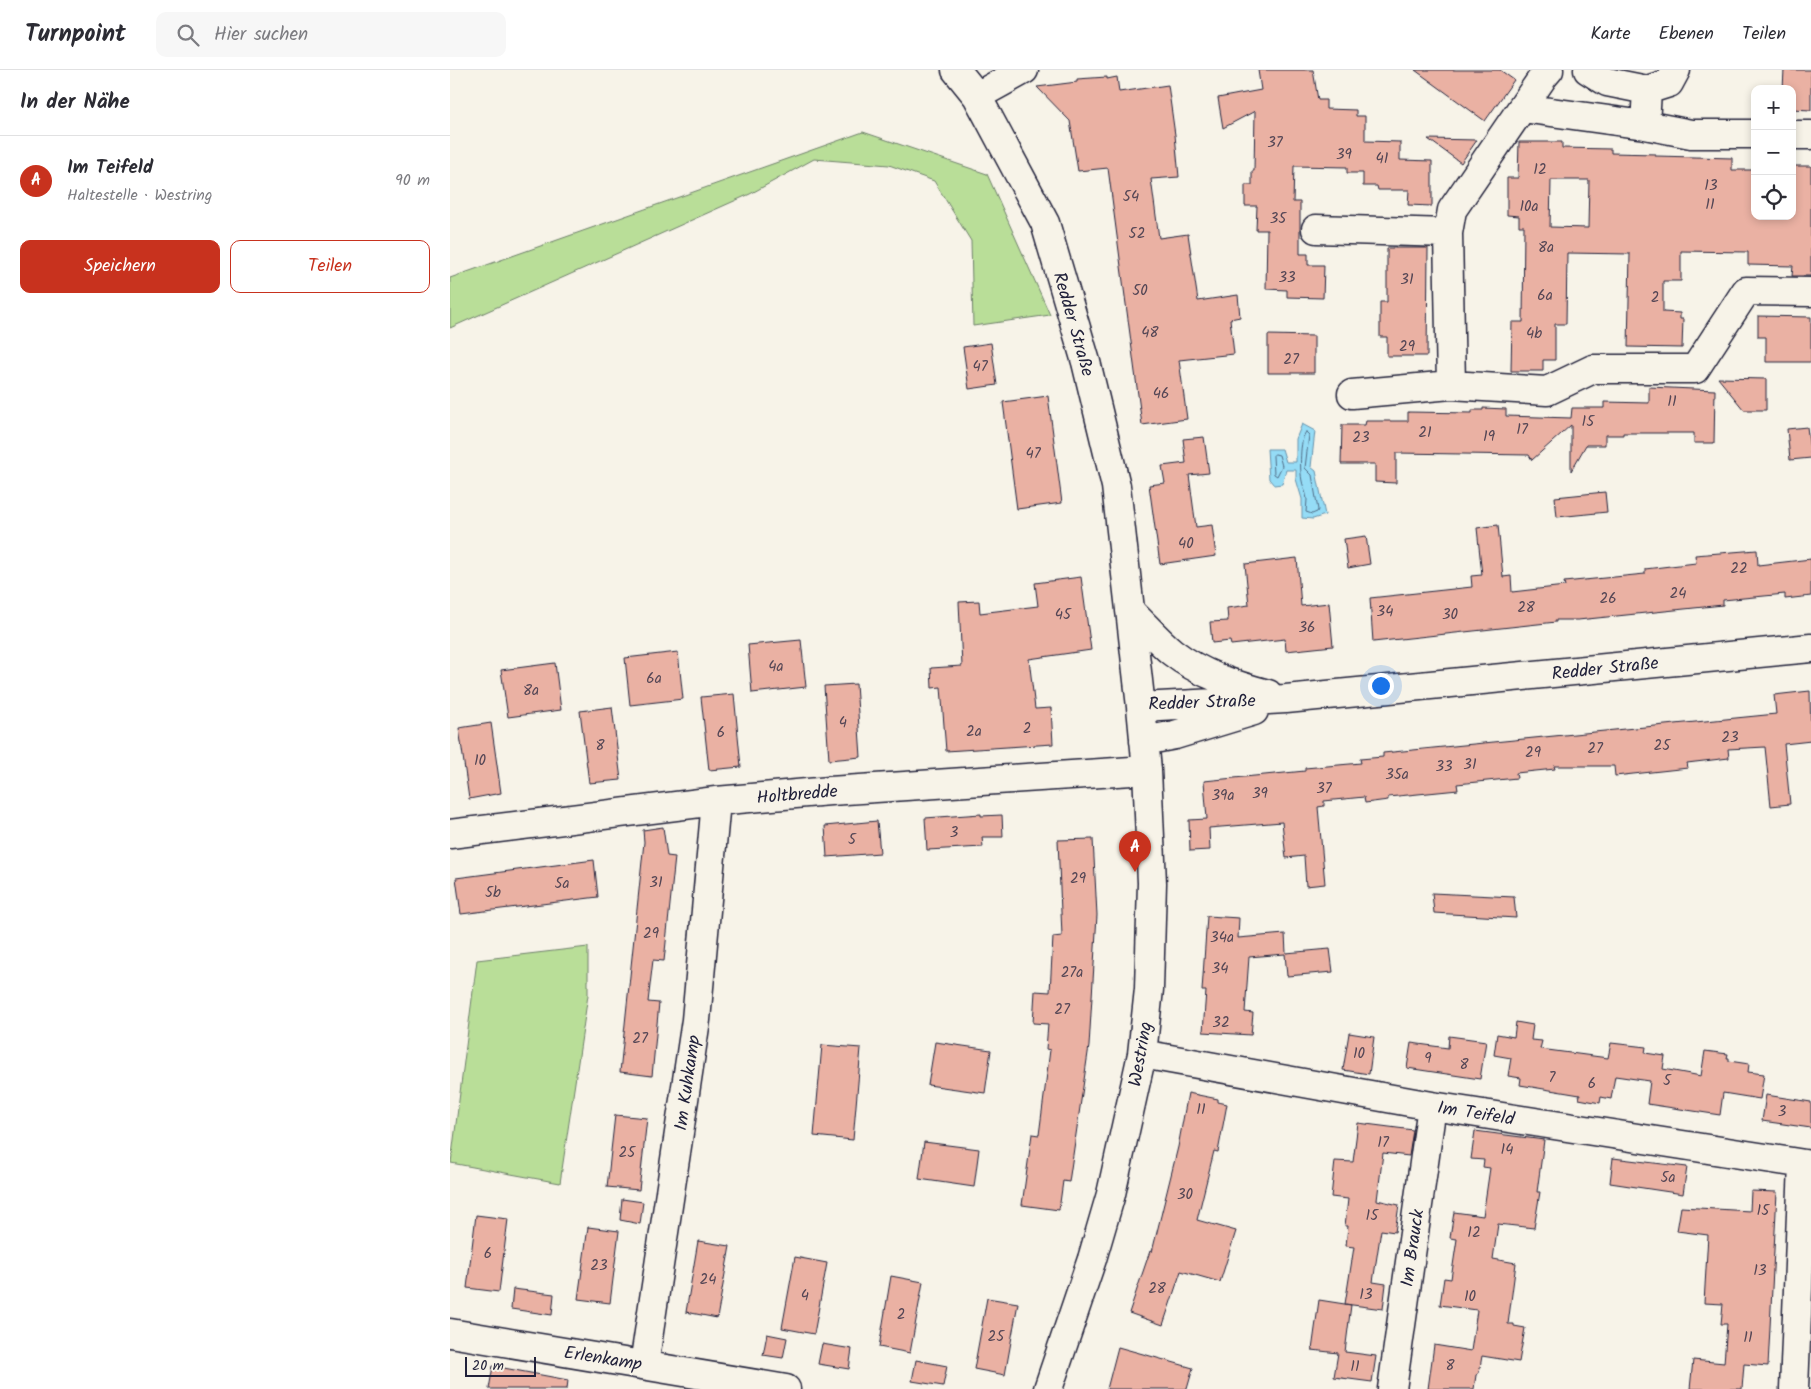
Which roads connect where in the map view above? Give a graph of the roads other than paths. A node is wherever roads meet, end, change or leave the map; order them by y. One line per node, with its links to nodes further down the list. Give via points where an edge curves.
1 (956, 70): 7 (street, Redder Straße)
2 (1024, 70): 7 (street)
3 (1588, 70): 6 (street, via 1607,82)
4 (1676, 70): 6 (street, via 1669,83)
5 (1542, 72): 8 (street)
6 (1647, 90): 9 (street)
7 (977, 96): 18 (street, Redder Straße, via 1048,233 1086,362 1116,486)
8 (1522, 108): 9 (street); 14 (street, via 1452,210)
9 (1646, 125): 10 (street, via 1691,134)
10 (1751, 134)
11 (1796, 135): 12 (street)
12 (1811, 135)
13 (1316, 229): 14 (street)
14 (1448, 233): 16 (street)
15 (1811, 292): 16 (street, via 1746,291 1695,369 1593,369 1547,391)
16 (1451, 385): 17 (street)
17 (1352, 394)
18 (1130, 611): 20 (street, via 1172,651 1206,674); 21 (street, Redder Straße)
19 (1811, 648): 20 (street, Redder Straße)
20 (1286, 699): 21 (street, Redder Straße); 22 (street, via 1184,732)
21 (1141, 707): 22 (street, Westring)
22 (1144, 741): 23 (street, Westring)
23 (1146, 770): 24 (street, Holtbredde); 26 (street, Westring, via 1152,883 1150,990)
24 (716, 800): 25 (street, Holtbredde); 30 (street, Im Kuhkamp, via 696,1020)
25 (450, 834)
26 (1142, 1054): 27 (street, Im Teifeld); 33 (street, Westring, via 1112,1194)
27 (1432, 1106): 28 (street, Im Teifeld); 34 (street, Im Brauck)
28 (1807, 1165): 35 (street)
29 (450, 1333): 30 (street, Erlenkamp)
30 (644, 1365): 31 (street, Erlenkamp)
31 (706, 1382): 32 (street, Erlenkamp)
32 (786, 1389)
33 (1048, 1389)
34 (1392, 1389)
35 (1794, 1389)

